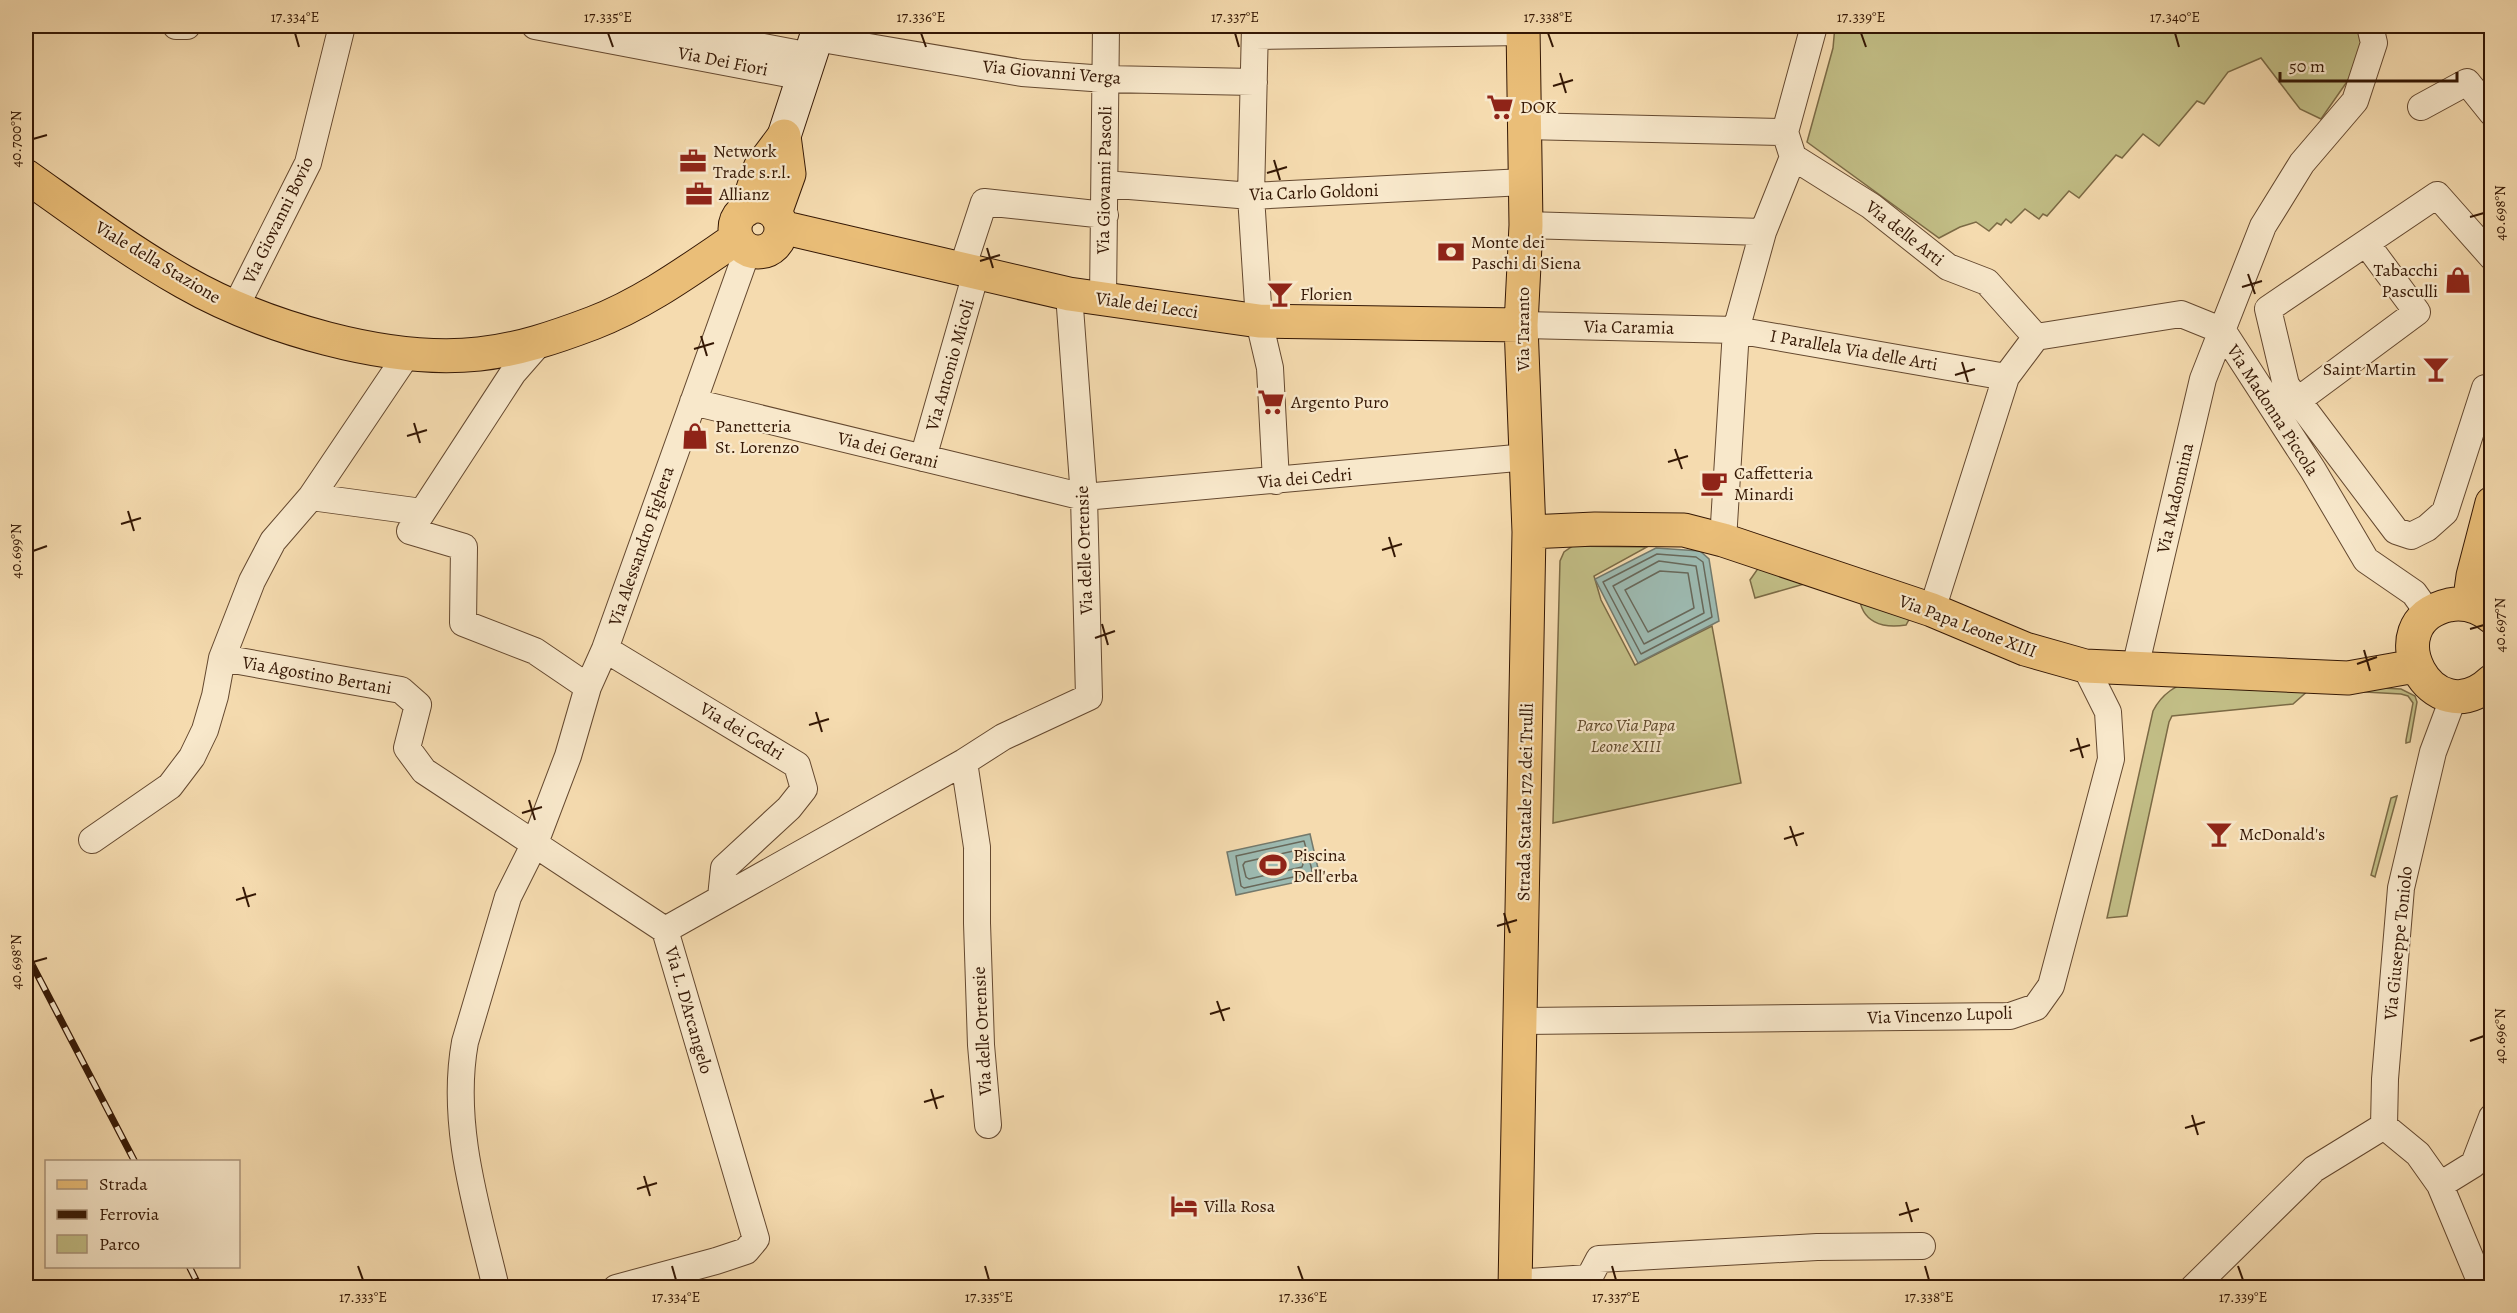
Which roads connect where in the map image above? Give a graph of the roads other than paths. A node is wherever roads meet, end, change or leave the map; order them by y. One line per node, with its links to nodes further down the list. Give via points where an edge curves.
1 (176, 26): 2 (street)
2 (187, 26)
3 (342, 26): 33 (street, Via Giovanni Bovio, via 308,163)
4 (535, 26): 11 (street, Via Dei Fiori)
5 (652, 26): 11 (street, Via Dei Fiori)
6 (1106, 26): 12 (street, Via Giovanni Pascoli)
7 (1814, 26): 17 (street)
8 (2370, 26): 37 (street, Via Madonna Piccola, via 2374,43 2355,101 2302,163 2263,226)
9 (1523, 29): 10 (street); 16 (main road, Via Taranto)
10 (1255, 31): 13 (street)
11 (813, 49): 12 (street, Via Giovanni Verga); 18 (street)
12 (1106, 79): 13 (street, Via Giovanni Verga); 22 (street, Via Giovanni Pascoli)
13 (1254, 82): 23 (street)
14 (2421, 107): 15 (street, via 2467,82)
15 (2492, 113)
16 (1524, 126): 17 (street); 21 (main road, Via Taranto)
17 (1785, 132): 19 (street)
18 (784, 136): 26 (main road, via 760,168)
19 (1793, 157): 27 (street); 38 (street, Via delle Arti, via 1871,206 1948,267 1987,282)
20 (26, 176): 33 (main road, Viale della Stazione, via 139,255)
21 (1524, 182): 23 (street, Via Carlo Goldoni); 25 (main road, Via Taranto)
22 (1105, 184): 23 (street, Via Carlo Goldoni); 24 (street, Via Giovanni Pascoli)
23 (1251, 196): 34 (street)
24 (1105, 215): 30 (street, Via Antonio Micoli, via 984,202); 32 (street, Via Giovanni Pascoli)
25 (1526, 225): 27 (street); 35 (main road, Via Taranto)
26 (758, 227): 30 (main road, Viale dei Lecci); 39 (main road, Viale della Stazione, via 645,298 595,322); 44 (street, Via Alessandro Fighera)
27 (1763, 232): 36 (street)
28 (2366, 243): 29 (street, via 2437,195); 43 (street, via 2268,309 2286,385); 43 (street, via 2417,312)
29 (2492, 257)
30 (969, 271): 31 (main road, Viale dei Lecci); 46 (street, Via Antonio Micoli)
31 (1069, 294): 32 (main road, Viale dei Lecci); 49 (street, Via delle Ortensie)
32 (1102, 299): 34 (main road, Viale dei Lecci)
33 (235, 308): 40 (main road, Viale della Stazione, via 323,338)
34 (1258, 321): 35 (main road, Viale dei Lecci); 47 (street, via 1270,368)
35 (1521, 325): 36 (street, Via Caramia); 45 (main road, Via Taranto)
36 (1736, 330): 41 (street, I Parallela Via delle Arti); 53 (street)
37 (2223, 332): 38 (street, via 2181,314); 56 (street, Via Madonna Piccola, via 2366,560 2414,593); 61 (street, Via Madonnina, via 2203,379)
38 (2036, 338): 41 (street)
39 (541, 341): 40 (main road, Viale della Stazione, via 478,354); 51 (street, via 513,373)
40 (408, 353): 48 (street, Via Agostino Bertani)
41 (2006, 377): 54 (street)
42 (2492, 390): 43 (street, via 2485,388 2445,512 2411,536 2396,531)
43 (2297, 401)
44 (693, 402): 46 (street, Via dei Gerani); 57 (street, Via Alessandro Fighera)
45 (1527, 457): 47 (street, Via dei Cedri); 52 (main road, Via Taranto)
46 (923, 458): 49 (street, Via dei Gerani)
47 (1276, 481): 49 (street, Via dei Cedri)
48 (310, 497): 51 (street); 58 (street, Via Agostino Bertani, via 273,541 252,581)
49 (1083, 497): 65 (street, Via delle Ortensie, via 1089,697 1003,737)
50 (2492, 503): 55 (main road, via 2473,576)
51 (416, 522): 63 (street, via 464,547 463,622 535,651)
52 (1529, 532): 53 (main road, Via Papa Leone XIII, via 1684,530); 70 (main road, Strada Statale 172 dei Trulli)
53 (1723, 540): 54 (main road, Via Papa Leone XIII)
54 (1932, 610): 59 (main road, Via Papa Leone XIII, via 2025,649)
55 (2480, 611): 56 (main road, via 2455,604)
56 (2429, 614): 60 (main road, via 2414,638)
57 (605, 649): 63 (street, Via Alessandro Fighera); 68 (street, Via dei Cedri, via 797,765 804,789 724,868)
58 (222, 658): 66 (street, Via Agostino Bertani, via 205,730 192,757 170,786); 67 (street, Via Agostino Bertani, via 401,690 418,705 407,748 424,771)
59 (2085, 666): 61 (main road, Via Papa Leone XIII); 70 (street, Via Vincenzo Lupoli, via 2108,711 2111,759 2051,986 2036,1007 2010,1016)
60 (2415, 666): 61 (main road, Via Papa Leone XIII, via 2348,678); 64 (main road, via 2438,691)
61 (2135, 668)
62 (2492, 681): 64 (main road, via 2470,694)
63 (588, 687): 67 (street, Via Alessandro Fighera, via 568,756)
64 (2454, 696): 73 (street, Via Giuseppe Toniolo, via 2433,752 2401,888)
65 (964, 762): 68 (street, Via L. D'Arcangelo); 72 (street, Via delle Ortensie, via 977,847 976,923)
66 (92, 840)
67 (535, 843): 69 (street); 78 (street, Via Alessandro Fighera, via 508,897 461,1064 466,1161)
68 (721, 897): 69 (street, Via L. D'Arcangelo)
69 (665, 930): 79 (street, Via L. D'Arcangelo, via 756,1239 746,1251 716,1262)
70 (1520, 1022): 77 (main road, Strada Statale 172 dei Trulli)
71 (2492, 1117): 74 (street)
72 (988, 1125)
73 (2384, 1126): 75 (street, via 2418,1154); 80 (street, via 2314,1169)
74 (2483, 1167): 75 (street)
75 (2440, 1185): 81 (street)
76 (1922, 1246): 77 (street, via 1817,1247 1599,1259 1589,1278)
77 (1515, 1285)
78 (496, 1287)
79 (616, 1287)
80 (2193, 1287)
81 (2483, 1287)

